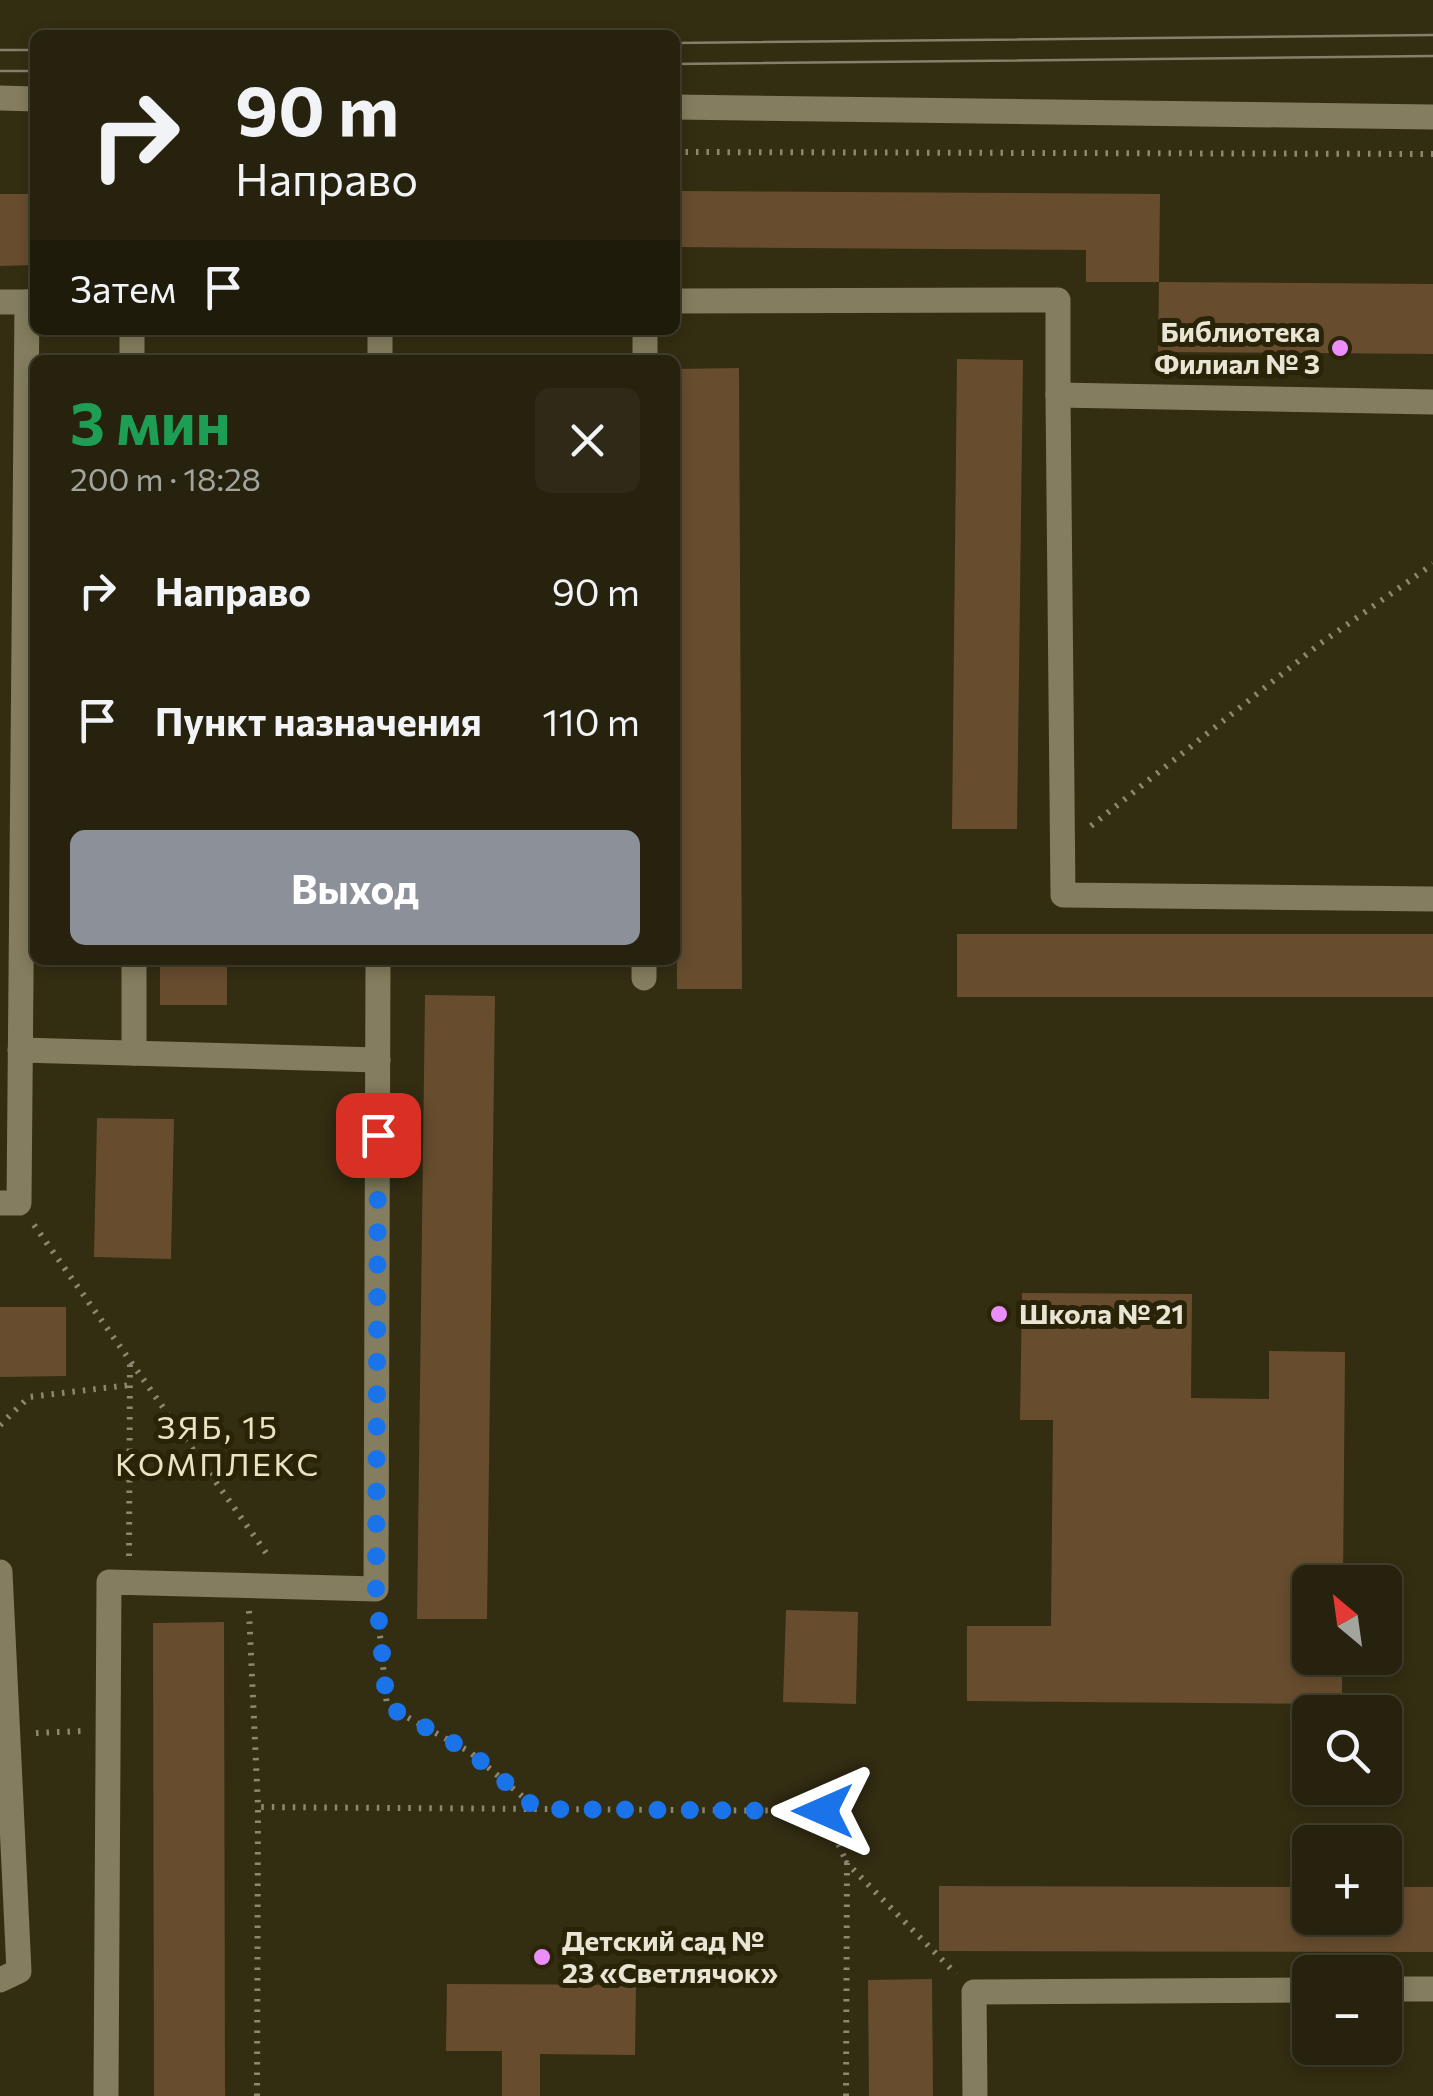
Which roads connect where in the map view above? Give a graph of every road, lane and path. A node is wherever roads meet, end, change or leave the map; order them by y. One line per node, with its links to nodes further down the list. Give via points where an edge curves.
1 (0, 98): 2 (lane)
2 (30, 99)
3 (680, 107): 4 (lane)
4 (1433, 116)
5 (680, 152): 6 (path)
6 (1433, 154)
7 (680, 301): 11 (lane, via 1058,300)
8 (0, 302): 9 (lane)
9 (30, 302)
10 (30, 370): 18 (lane)
11 (1058, 395): 12 (lane); 14 (lane)
12 (1433, 402)
13 (1433, 564): 14 (path)
14 (1062, 849): 15 (lane, via 1062,895)
15 (1433, 899)
16 (134, 965): 19 (lane)
17 (378, 965): 20 (lane)
18 (20, 1050): 19 (lane); 21 (lane)
19 (134, 1053): 20 (lane)
20 (378, 1060): 29 (lane)
21 (9, 1203): 22 (path)
22 (130, 1360): 23 (path); 28 (path)
23 (130, 1385): 24 (path, via 29,1397); 26 (path)
24 (0, 1425)
25 (0, 1572): 31 (lane)
26 (129, 1582): 27 (lane); 30 (lane, via 109,1582)
27 (248, 1586): 28 (lane); 32 (path)
28 (290, 1586): 29 (lane)
29 (376, 1589): 33 (path, via 387,1706 470,1752)
30 (108, 1731): 31 (path); 40 (lane)
31 (8, 1733): 35 (lane, via 19,1971)
32 (258, 1807): 33 (path); 41 (path)
33 (537, 1809): 34 (path, via 823,1811)
34 (847, 1863): 39 (path); 42 (path)
35 (0, 1980)
36 (1433, 1989): 38 (lane)
37 (1292, 1990): 39 (lane)
38 (1402, 1990)
39 (974, 1992): 43 (lane)
40 (106, 2096)
41 (257, 2096)
42 (846, 2096)
43 (975, 2096)

